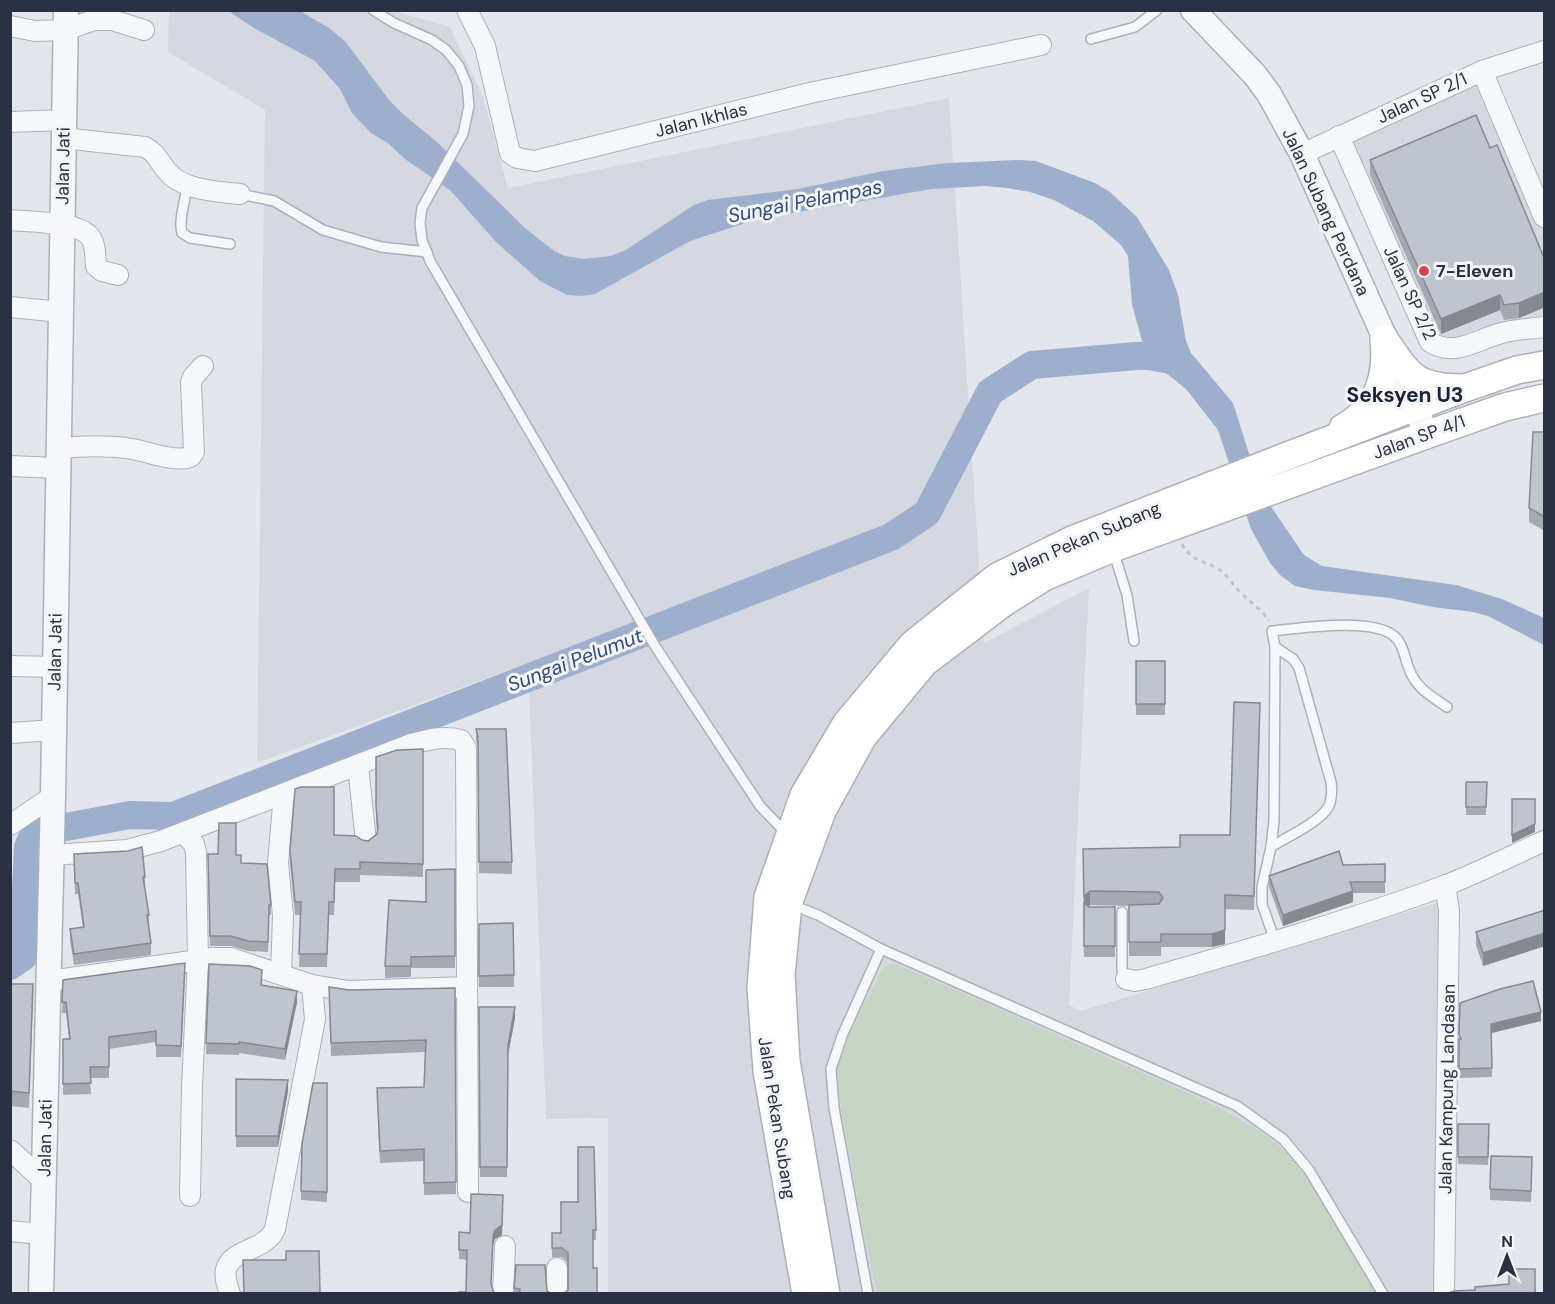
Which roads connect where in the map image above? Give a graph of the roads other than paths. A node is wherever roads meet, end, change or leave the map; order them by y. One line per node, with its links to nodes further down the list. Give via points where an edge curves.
1 (373, 10): 23 (lane, via 446,50 467,85 469,106 462,134 423,208 420,223)
2 (467, 10): 9 (street, Jalan Ikhlas, via 484,46 510,153 535,161 810,93)
3 (1157, 10): 8 (lane, via 1135,27)
4 (1193, 10): 15 (street, Jalan Subang Perdana, via 1255,75)
5 (65, 20): 6 (street, via 35,31); 7 (street, via 123,22); 13 (street, Jalan Jati)
6 (10, 26)
7 (144, 30)
8 (1091, 39)
9 (1041, 45)
10 (1545, 51): 11 (street, Jalan SP 2/1)
11 (1482, 71): 14 (street, Jalan SP 2/1); 16 (street)
12 (10, 122): 13 (street)
13 (64, 129): 17 (street, via 145,147 156,153 168,173); 21 (street, Jalan Jati)
14 (1339, 136): 15 (street, Jalan SP 2/1); 27 (street, Jalan SP 2/2, via 1430,342 1454,349 1502,333)
15 (1302, 154): 28 (street, Jalan Subang Perdana)
16 (1537, 182): 19 (street)
17 (187, 185): 18 (street); 22 (lane, via 179,225 182,233 190,238)
18 (240, 194): 23 (lane, via 274,201 323,230 381,247)
19 (1545, 217)
20 (10, 220): 21 (street)
21 (62, 224): 24 (street, via 85,232 94,246 96,266); 26 (street, Jalan Jati)
22 (230, 244)
23 (427, 252): 53 (lane, via 655,646 760,806)
24 (118, 275)
25 (10, 307): 26 (street)
26 (61, 312): 36 (street, Jalan Jati)
27 (1545, 327)
28 (1383, 338): 31 (main road, via 1413,378 1445,388); 33 (street, Jalan Subang Perdana); 35 (main road, via 1383,380 1373,401 1359,418)
29 (1545, 365): 31 (main road, Jalan SP 4/1)
30 (202, 366): 36 (street, via 191,382 191,456 161,456 128,448 94,446)
31 (1465, 388): 33 (main road, Jalan SP 4/1)
32 (1545, 398): 34 (main road, Jalan SP 4/1, via 1505,407)
33 (1416, 407): 34 (street, Jalan Subang Perdana); 35 (main road, Jalan SP 4/1)
34 (1426, 435): 38 (main road, Jalan SP 4/1)
35 (1291, 455): 39 (main road, Jalan Pekan Subang)
36 (58, 458): 37 (street); 44 (street, Jalan Jati)
37 (10, 466)
38 (1295, 482): 39 (main road, Jalan Pekan Subang)
39 (1209, 500): 40 (main road, Jalan Pekan Subang, via 1174,526); 53 (main road, Jalan Pekan Subang, via 1072,540 997,577 914,644 846,724 804,795)
40 (1113, 548): 41 (lane, via 1127,596); 59 (main road, Jalan Pekan Subang, via 1044,577 924,663 862,738 822,811)
41 (1134, 641)
42 (1275, 647): 45 (lane, via 1272,631 1361,625 1385,630 1398,640 1421,690); 56 (lane); 56 (lane, via 1293,658 1299,668 1332,792 1328,808 1317,818)
43 (10, 666): 44 (street)
44 (55, 667): 46 (street, Jalan Jati)
45 (1447, 707)
46 (54, 730): 47 (street); 50 (street, Jalan Jati)
47 (10, 733)
48 (358, 765): 49 (street); 55 (street); 70 (street, via 438,738 453,737 464,743 468,863)
49 (284, 794): 52 (street); 66 (street, via 278,863 283,916)
50 (53, 796): 51 (street); 57 (street, Jalan Jati)
51 (10, 825)
52 (183, 833): 57 (street, via 127,850); 65 (street, via 194,844 196,853)
53 (789, 836): 83 (main road, Jalan Pekan Subang, via 768,897 761,988 766,1071)
54 (1545, 841): 58 (street)
55 (366, 842)
56 (1271, 847): 63 (lane, via 1262,904)
57 (52, 852): 68 (street, Jalan Jati)
58 (1445, 885): 63 (street); 87 (street, Jalan Kampung Landasan, via 1449,922)
59 (788, 904): 64 (lane, via 818,915); 84 (main road, Jalan Pekan Subang, via 781,975 786,1061)
60 (1111, 912): 61 (lane)
61 (1122, 912): 62 (lane); 67 (lane, via 1122,970)
62 (1133, 912)
63 (1275, 941): 67 (street, via 1146,979)
64 (881, 949): 85 (lane, via 831,1070 834,1108); 86 (lane, via 1237,1106 1283,1139 1309,1170)
65 (198, 959): 66 (street, via 231,958); 68 (street); 74 (street)
66 (282, 974): 69 (street)
67 (1126, 979)
68 (49, 981): 72 (street, Jalan Jati)
69 (312, 985): 70 (street, via 349,991); 80 (street, via 315,1019 275,1229 266,1242 233,1258 228,1265 225,1272)
70 (466, 987): 73 (street)
71 (10, 1150): 72 (street)
72 (44, 1181): 76 (street, Jalan Jati)
73 (468, 1192)
74 (190, 1196)
75 (10, 1232): 76 (street)
76 (42, 1234): 79 (street, Jalan Jati)
77 (506, 1246): 81 (street)
78 (556, 1268): 82 (street)
79 (41, 1293)
80 (230, 1293)
81 (502, 1293)
82 (556, 1293)
83 (806, 1293)
84 (826, 1293)
85 (868, 1293)
86 (1383, 1293)
87 (1444, 1293)

